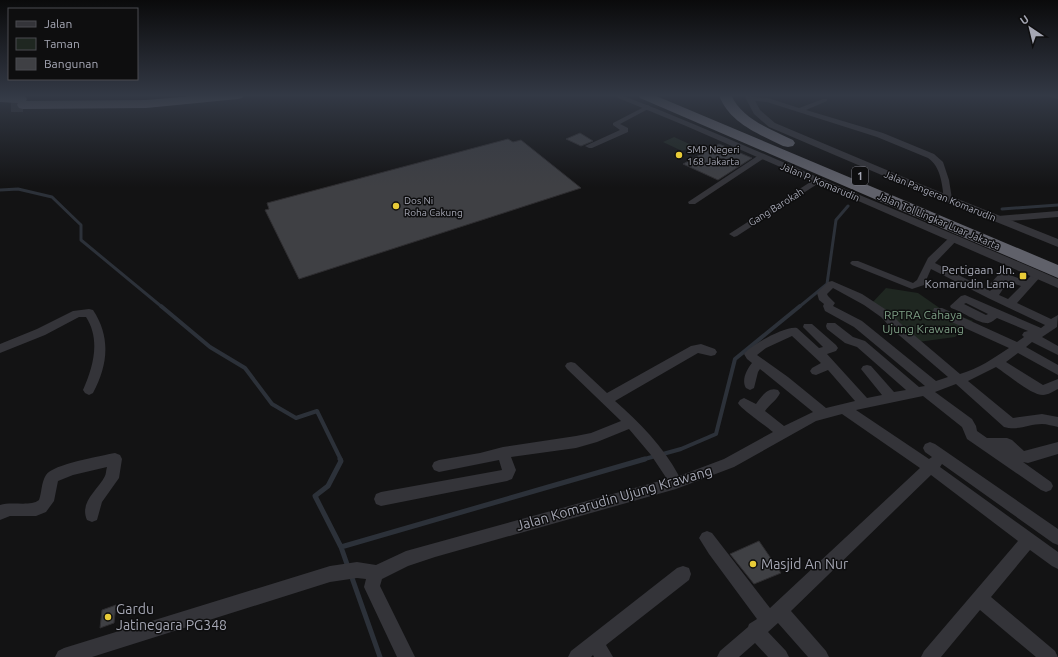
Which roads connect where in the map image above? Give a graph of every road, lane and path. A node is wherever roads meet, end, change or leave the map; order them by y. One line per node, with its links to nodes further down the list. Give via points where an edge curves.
1 (618, 126): 10 (street, via 625,130)
2 (691, 126): 11 (street, Jalan P. Komarudin)
3 (712, 126): 9 (highway)
4 (716, 126): 9 (highway, Jalan Tol Lingkar Luar Jakarta / 1)
5 (736, 126): 12 (highway, Jalan Tol Lingkar Luar Jakarta / 1)
6 (756, 126): 12 (highway)
7 (774, 126): 14 (street, Jalan Pangeran Komarudin)
8 (850, 126): 14 (street, via 880,135 936,159)
9 (750, 140): 24 (highway, Jalan Tol Lingkar Luar Jakarta / 1)
10 (589, 146)
11 (762, 157): 13 (street, Jalan P. Komarudin); 15 (street)
12 (849, 172): 21 (highway, Jalan Tol Lingkar Luar Jakarta / 1)
13 (818, 181): 18 (street, Gang Barokah); 19 (street, Jalan P. Komarudin)
14 (950, 200): 17 (street, Jalan Pangeran Komarudin)
15 (692, 202)
16 (1058, 214): 17 (street)
17 (996, 218): 20 (street, Jalan Pangeran Komarudin)
18 (734, 234)
19 (954, 238): 23 (street); 25 (street, Jalan P. Komarudin)
20 (1058, 243)
21 (1058, 259)
22 (855, 263): 23 (street, via 912,286 922,281)
23 (930, 264): 28 (street)
24 (1058, 272)
25 (1037, 275): 26 (street, Jalan P. Komarudin); 27 (street)
26 (1058, 284)
27 (1027, 285): 28 (street, via 1003,276 995,284 1000,286); 30 (street)
28 (989, 295): 30 (street)
29 (959, 303): 35 (street, via 994,315)
30 (1010, 304): 32 (street)
31 (938, 312): 36 (street)
32 (1056, 322): 35 (street, Jalan Komarudin Ujung Krawang)
33 (831, 326): 52 (street, via 849,340 862,344)
34 (808, 327): 40 (street, via 832,348)
35 (1037, 335): 36 (street, Jalan Komarudin Ujung Krawang); 38 (street)
36 (1018, 347): 42 (street, Jalan Komarudin Ujung Krawang); 47 (street)
37 (0, 349): 51 (street, via 77,314 89,313 97,328 100,352 96,376)
38 (1058, 351)
39 (711, 352): 55 (street, via 695,349)
40 (818, 353): 41 (street, via 793,331 762,345 750,354); 43 (street)
41 (759, 362): 50 (street, via 752,371); 60 (street, via 778,374)
42 (997, 362): 48 (street, Jalan Komarudin Ujung Krawang); 49 (street, via 1042,390)
43 (830, 364): 46 (street); 57 (street)
44 (571, 366): 55 (street)
45 (867, 369): 54 (street)
46 (816, 371)
47 (1058, 371)
48 (958, 379): 52 (street, Jalan Komarudin Ujung Krawang); 52 (street, via 893,322 850,292 832,284 822,293 830,303 830,308 858,324 902,359); 61 (street, via 1009,423 1042,419)
49 (1058, 384)
50 (750, 385)
51 (89, 390)
52 (925, 390): 54 (street, Jalan Komarudin Ujung Krawang); 64 (street, via 967,423 972,435)
53 (774, 393): 59 (street)
54 (891, 398): 57 (street, Jalan Komarudin Ujung Krawang)
55 (606, 400): 62 (street)
56 (744, 403): 59 (street)
57 (864, 403): 58 (street, Jalan Komarudin Ujung Krawang)
58 (844, 410): 60 (street, Jalan Komarudin Ujung Krawang); 70 (street)
59 (758, 412): 63 (street)
60 (824, 414): 63 (street, Jalan Komarudin Ujung Krawang)
61 (1058, 422)
62 (631, 423): 67 (street, via 576,442); 71 (street, via 670,468)
63 (782, 432): 71 (street, Jalan Komarudin Ujung Krawang, via 729,463)
64 (986, 444): 66 (street, via 1006,444 1024,457); 72 (street)
65 (930, 448): 68 (street)
66 (1058, 448)
67 (503, 453): 69 (street); 73 (street, via 509,470 507,475)
68 (942, 456): 70 (street); 77 (street)
69 (439, 466)
70 (930, 468): 78 (street); 83 (street)
71 (676, 483): 80 (street, Jalan Komarudin Ujung Krawang, via 435,550 406,559)
72 (1046, 486)
73 (381, 499)
74 (0, 513): 75 (street, via 8,509 34,510 41,507 46,503 53,477 61,472 115,459 112,478 95,500)
75 (92, 514)
76 (708, 538): 83 (street, via 714,549)
77 (1058, 538)
78 (1029, 540): 79 (street); 82 (street)
79 (1058, 561)
80 (376, 573): 86 (street, via 357,570 330,574); 87 (street, via 372,587)
81 (683, 574): 85 (street)
82 (980, 599): 92 (street); 93 (street)
83 (773, 615): 84 (street); 91 (street)
84 (755, 630): 89 (street); 90 (street)
85 (600, 650): 88 (street)
86 (64, 657)
87 (406, 657)
88 (577, 657)
89 (726, 657)
90 (780, 657)
91 (820, 657)
92 (930, 657)
93 (1049, 657)

